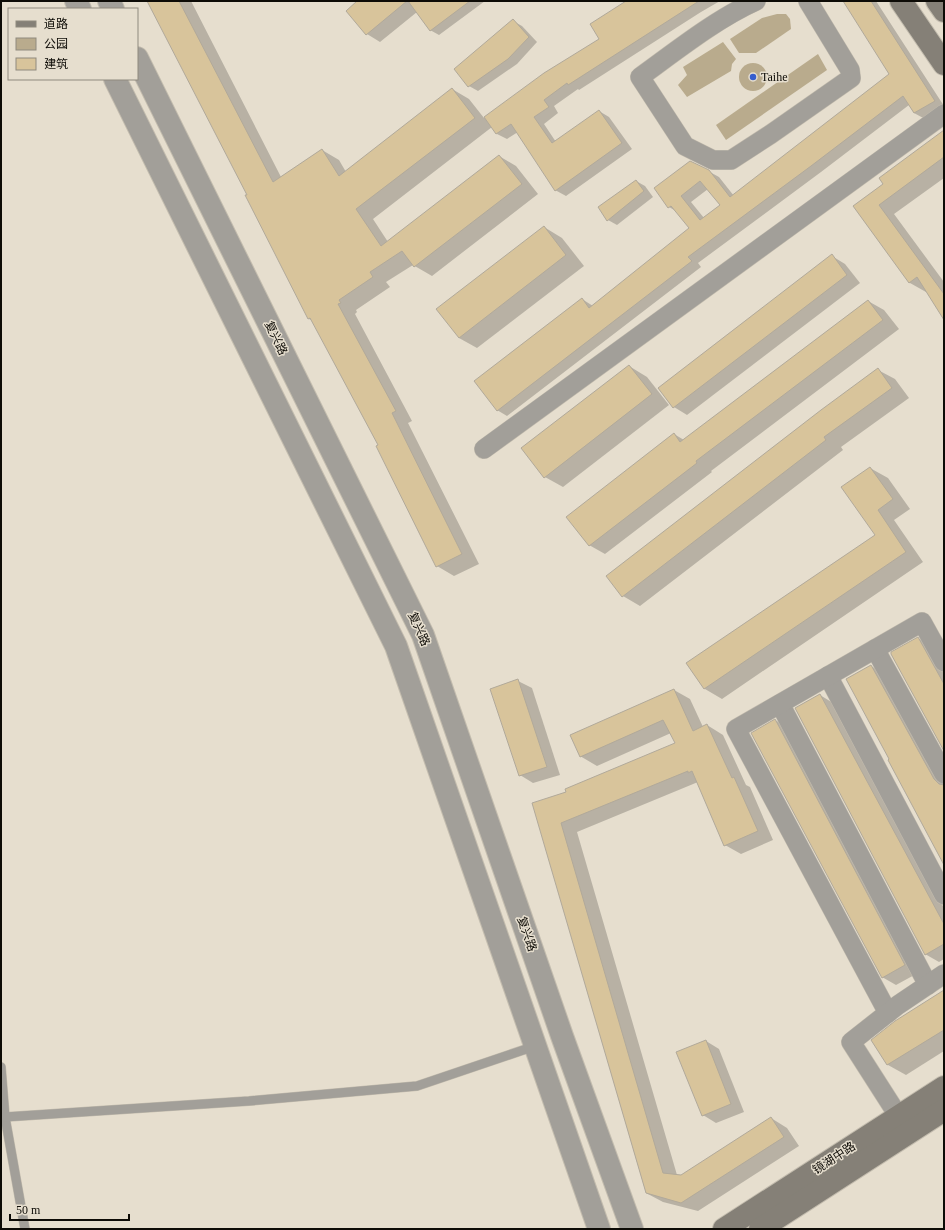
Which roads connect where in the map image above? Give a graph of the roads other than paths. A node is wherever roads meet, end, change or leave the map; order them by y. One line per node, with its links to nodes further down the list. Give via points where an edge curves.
1 (756, 1): 2 (street, via 692,39 640,76 685,146 713,160 731,160 851,78 850,70)
2 (808, 1)
3 (901, 1): 7 (main road)
4 (937, 1): 5 (main road)
5 (944, 11)
6 (138, 60): 29 (street, 复兴路, via 423,635 559,1028)
7 (944, 64)
8 (115, 80): 20 (street, via 396,646)
9 (944, 114): 10 (street)
10 (484, 449)
11 (876, 649): 12 (street, via 922,622); 13 (street); 15 (street)
12 (944, 662)
13 (828, 676): 14 (street); 16 (street)
14 (780, 704): 18 (street); 19 (street, via 736,729)
15 (944, 774)
16 (944, 895)
17 (944, 974): 18 (street)
18 (928, 985): 19 (street)
19 (888, 1013): 26 (street, via 851,1042)
20 (534, 1046): 25 (lane, via 417,1086 250,1101); 28 (street)
21 (1, 1067): 23 (lane)
22 (944, 1088): 26 (main road, 镜湖中路)
23 (3, 1103): 25 (lane)
24 (944, 1110): 31 (main road, 镜湖中路)
25 (5, 1117): 27 (lane)
26 (899, 1117): 30 (main road, 镜湖中路)
27 (25, 1229)
28 (599, 1229)
29 (632, 1229)
30 (724, 1229)
31 (760, 1229)

